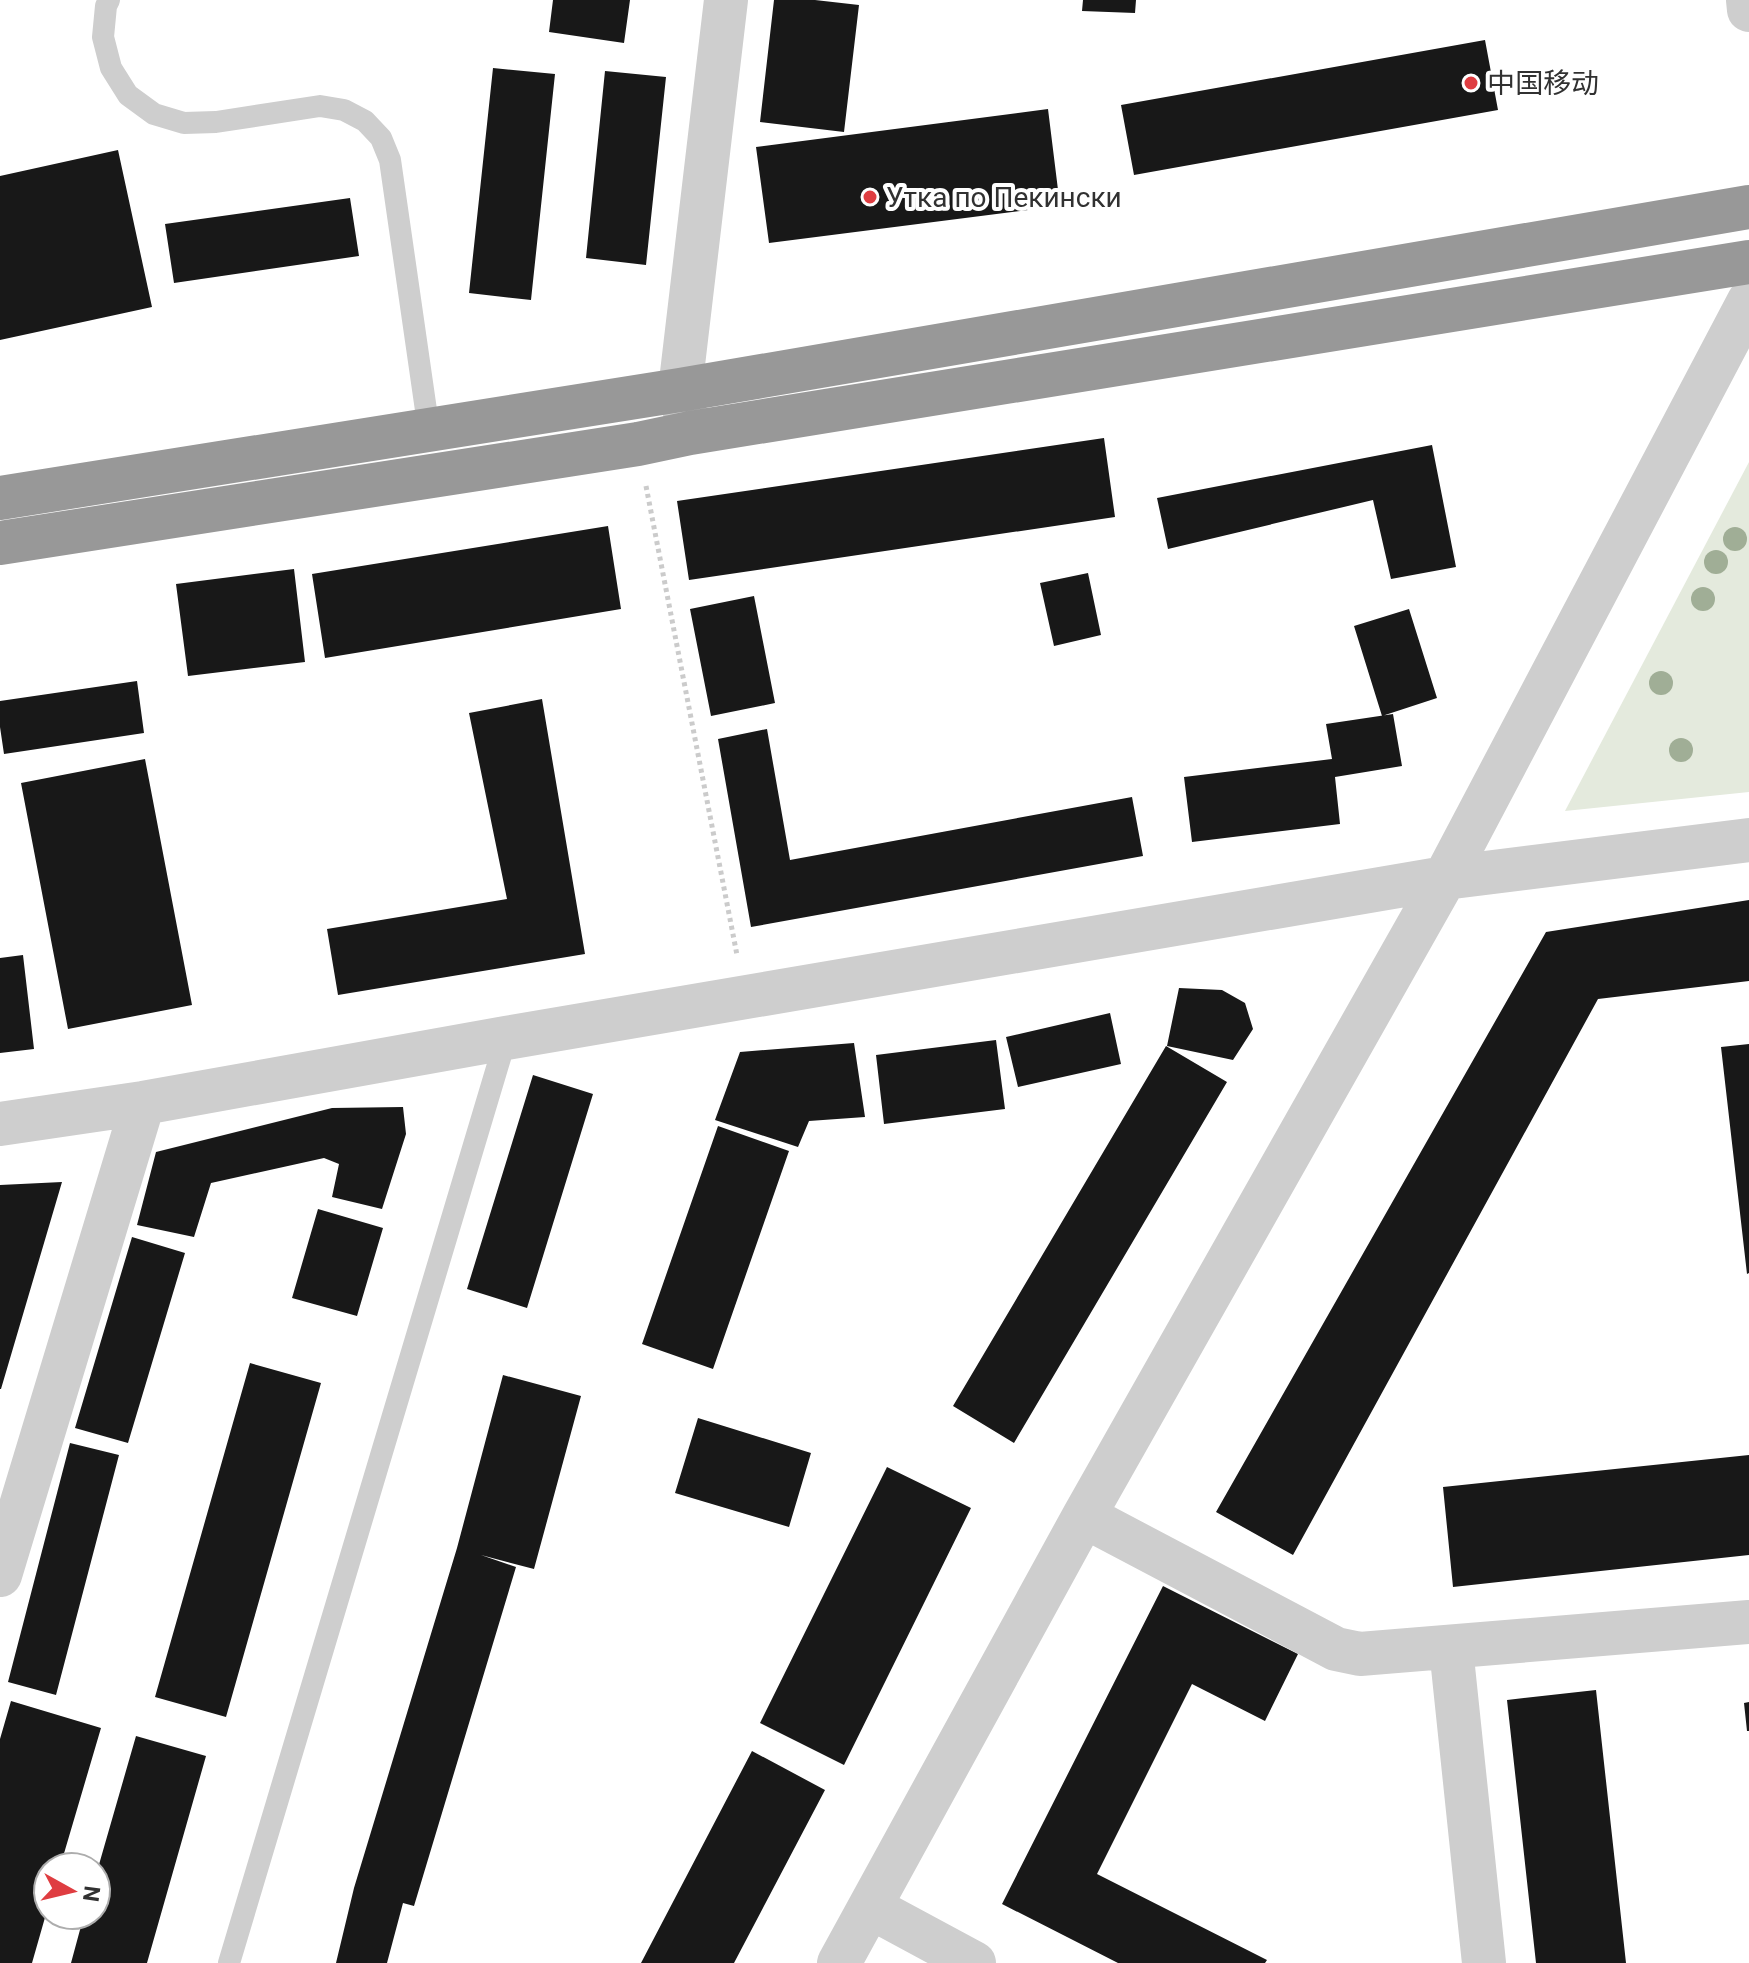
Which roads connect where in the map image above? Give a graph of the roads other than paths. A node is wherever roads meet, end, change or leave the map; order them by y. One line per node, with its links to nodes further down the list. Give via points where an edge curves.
1 (109, 0): 9 (lane, via 103,37 111,68 128,95 154,114 184,123 216,122 320,106 365,121 381,138 390,160)
2 (726, 0): 8 (street)
3 (1748, 0): 4 (street)
4 (1749, 10)
5 (1749, 207): 8 (highway)
6 (1749, 262): 10 (highway)
7 (1749, 301): 14 (street)
8 (680, 390): 9 (highway); 10 (street)
9 (429, 431): 11 (highway)
10 (690, 433): 12 (highway)
11 (0, 498)
12 (0, 543)
13 (1749, 840): 14 (street)
14 (1445, 878): 15 (street); 18 (street)
15 (506, 1038): 16 (street); 23 (lane)
16 (143, 1103): 17 (street); 19 (street)
17 (0, 1124)
18 (1084, 1516): 21 (street, via 1336,1649 1360,1654); 22 (street)
19 (0, 1575)
20 (1749, 1622): 21 (street)
21 (1451, 1648): 26 (street)
22 (870, 1907): 24 (street); 25 (street)
23 (229, 1963)
24 (839, 1963)
25 (974, 1963)
26 (1484, 1963)

